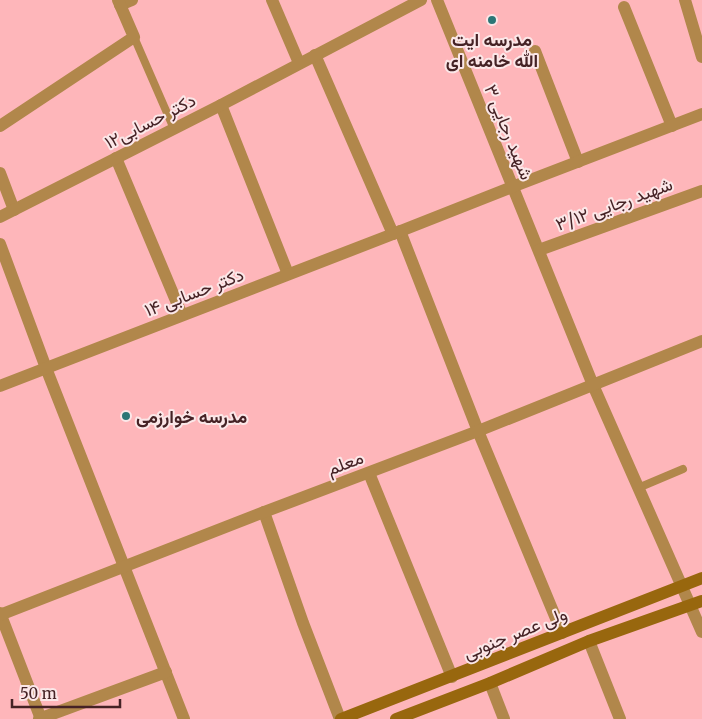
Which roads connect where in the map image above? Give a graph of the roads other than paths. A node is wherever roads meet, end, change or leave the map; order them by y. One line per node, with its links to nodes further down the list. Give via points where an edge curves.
1 (272, 0): 11 (street)
2 (421, 0): 9 (street, دکتر حسابی۱۲)
3 (437, 0): 20 (street, شهید رجایی ۳)
4 (685, 0): 10 (street)
5 (123, 2): 7 (street)
6 (624, 8): 15 (street)
7 (134, 37): 14 (street); 16 (lane)
8 (535, 51): 18 (street)
9 (315, 55): 11 (street, دکتر حسابی۱۲); 24 (street)
10 (702, 57)
11 (299, 63): 12 (street, دکتر حسابی۱۲)
12 (221, 105): 16 (street, دکتر حسابی۱۲); 27 (street)
13 (702, 114): 15 (street, دکتر حسابی ۱۴)
14 (0, 126)
15 (672, 126): 18 (street, دکتر حسابی ۱۴)
16 (174, 129): 17 (street, دکتر حسابی۱۲)
17 (116, 158): 22 (street, دکتر حسابی۱۲); 28 (street)
18 (572, 164): 20 (street, دکتر حسابی ۱۴)
19 (2, 177): 22 (street)
20 (512, 187): 24 (street, دکتر حسابی ۱۴); 26 (street, شهید رجایی ۳)
21 (702, 191): 26 (street, شهید رجایی ۳/۱۲)
22 (14, 210): 23 (street, دکتر حسابی۱۲)
23 (0, 217)
24 (397, 233): 27 (street, دکتر حسابی ۱۴); 33 (street, via 436,320)
25 (0, 244): 30 (street)
26 (539, 250): 31 (street, شهید رجایی ۳)
27 (288, 274): 28 (street, دکتر حسابی ۱۴)
28 (182, 315): 30 (street, دکتر حسابی ۱۴)
29 (702, 341): 31 (street, معلم)
30 (46, 368): 32 (street, دکتر حسابی ۱۴); 38 (street)
31 (594, 385): 33 (street, معلم); 36 (street, شهید رجایی ۳)
32 (0, 386)
33 (478, 431): 35 (street, معلم); 45 (street)
34 (684, 469): 36 (lane)
35 (369, 473): 37 (street, معلم); 48 (street)
36 (638, 488): 40 (street, شهید رجایی ۳)
37 (264, 512): 38 (street, معلم); 52 (street)
38 (124, 567): 43 (street, معلم); 47 (street)
39 (702, 578): 40 (street, ولی عصر جنوبی)
40 (681, 586): 42 (street, شهید رجایی ۳); 45 (street, ولی عصر جنوبی)
41 (702, 601): 42 (street, ولی عصر جنوبی)
42 (690, 605): 44 (street, شهید رجایی ۳); 46 (street, ولی عصر جنوبی)
43 (0, 615): 50 (street)
44 (702, 632)
45 (562, 633): 48 (street, ولی عصر جنوبی)
46 (589, 641): 49 (street, ولی عصر جنوبی); 55 (street)
47 (166, 672): 50 (street); 51 (street)
48 (452, 677): 52 (street, ولی عصر جنوبی)
49 (490, 683): 53 (street, ولی عصر جنوبی); 54 (street)
50 (40, 719)
51 (184, 719)
52 (341, 719)
53 (396, 719)
54 (504, 719)
55 (620, 719)

